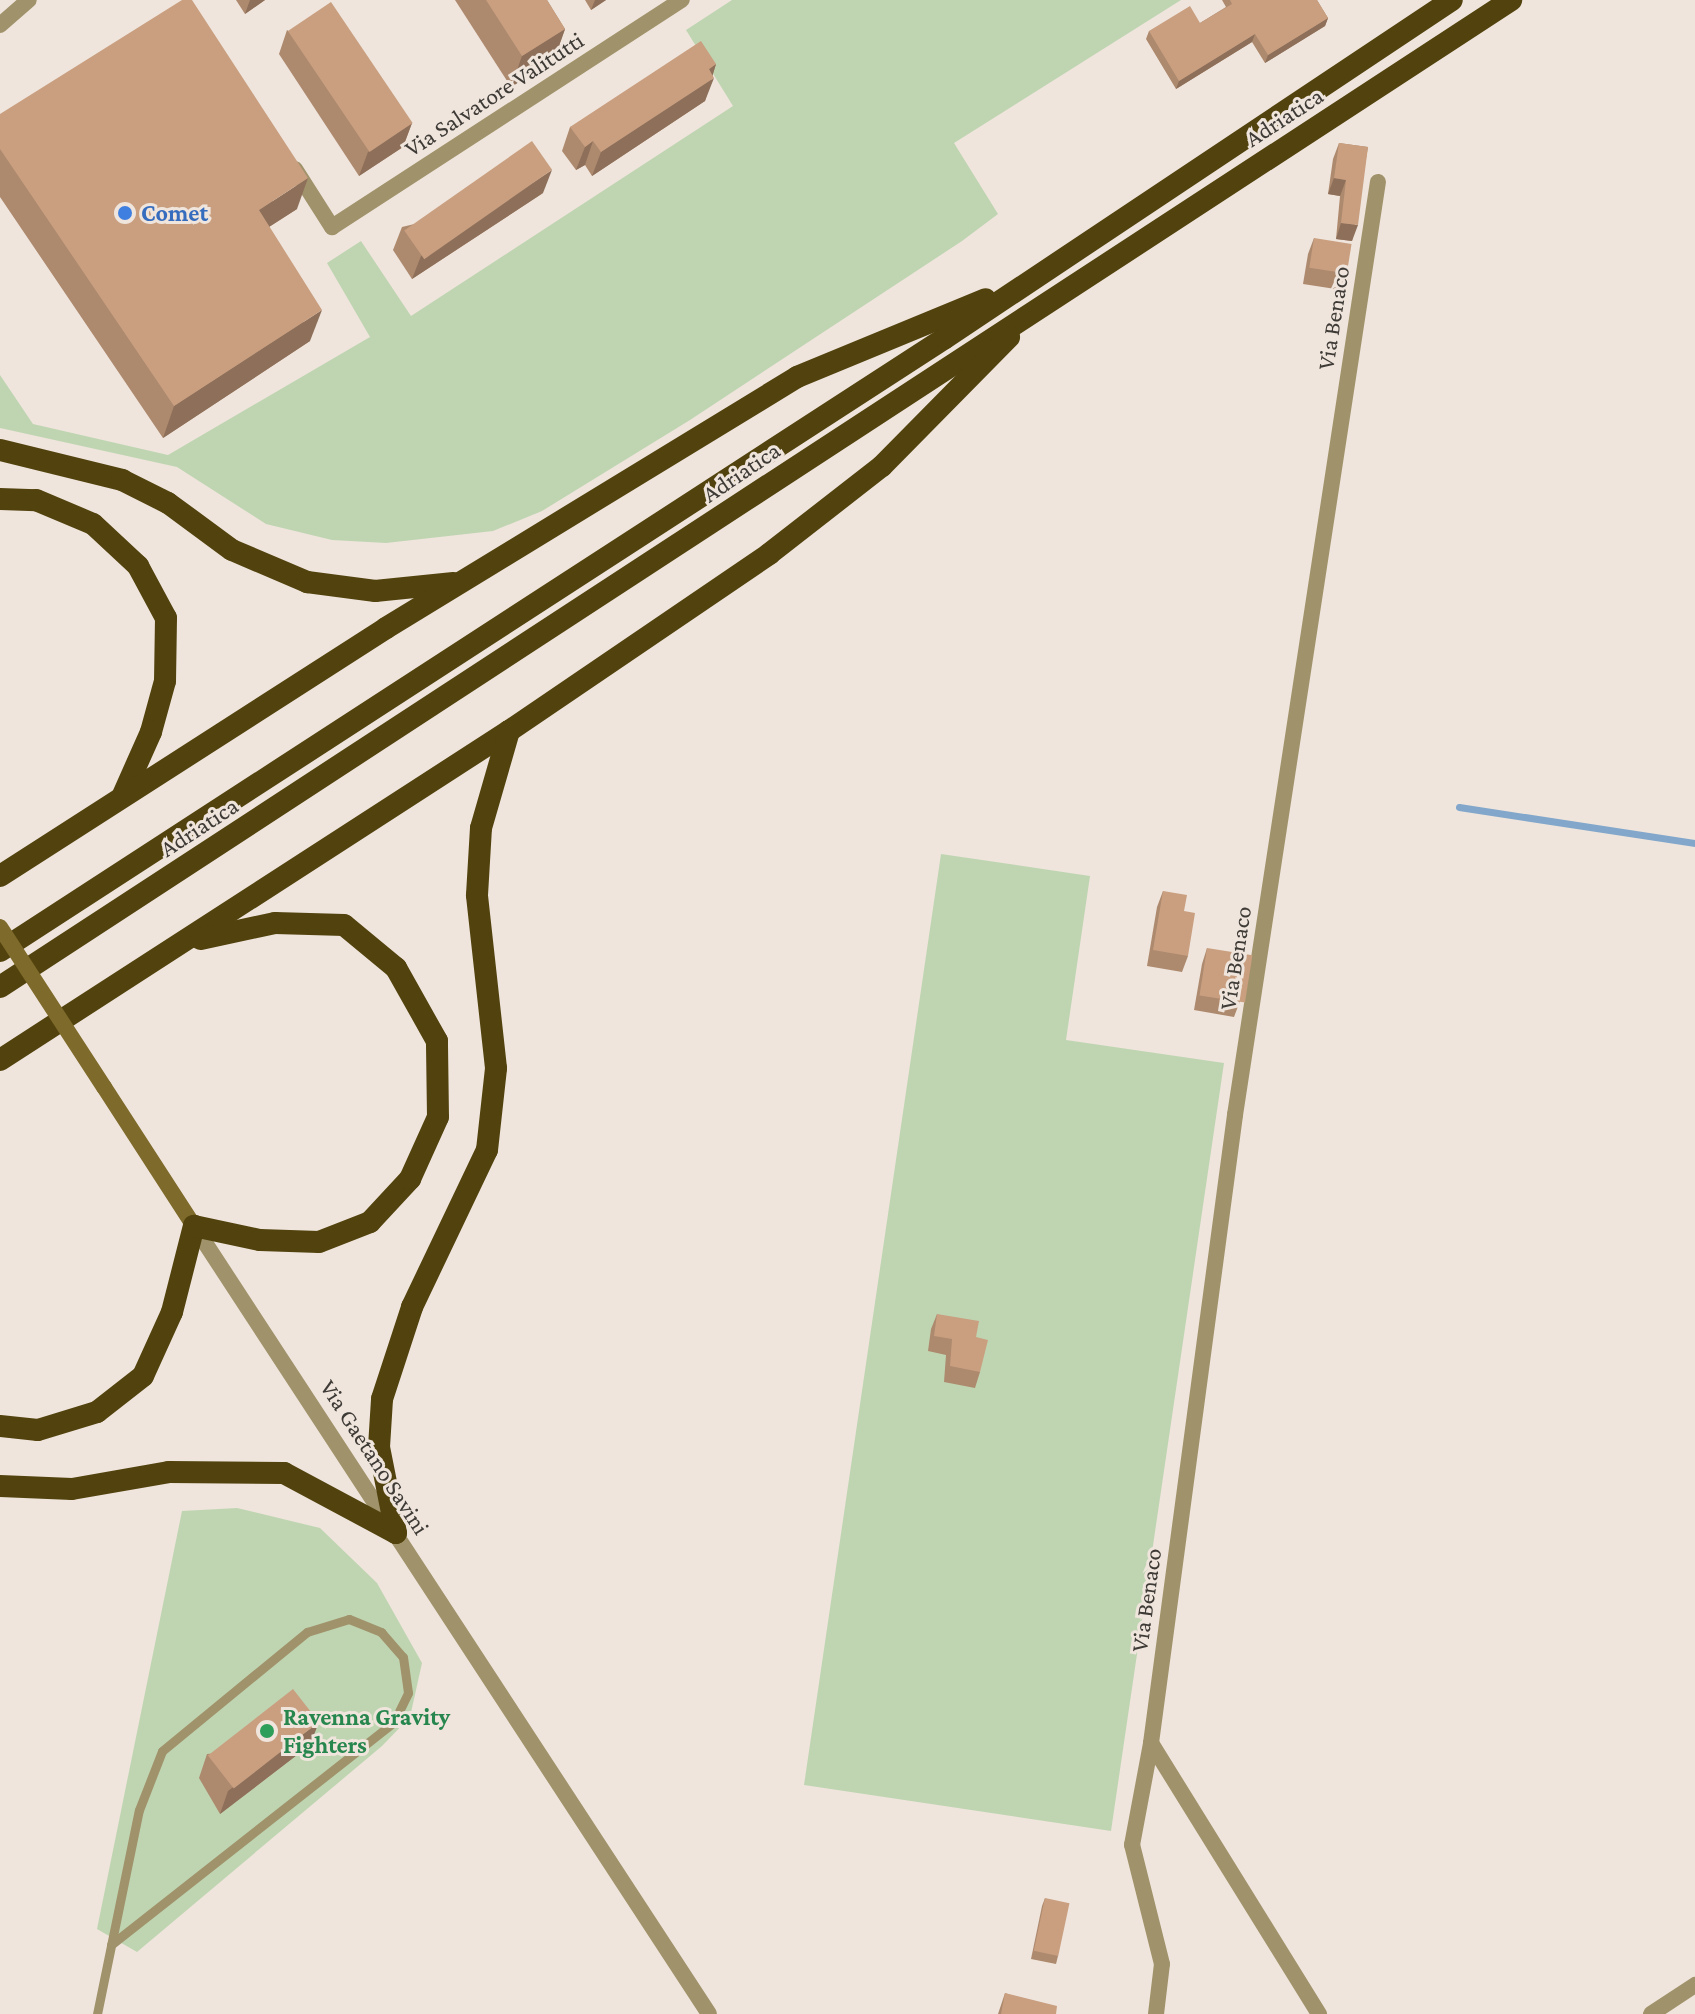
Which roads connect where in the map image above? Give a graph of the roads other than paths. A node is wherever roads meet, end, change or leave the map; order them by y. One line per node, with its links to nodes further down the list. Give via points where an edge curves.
1 (29, 0): 5 (street)
2 (682, 0): 6 (street, Via Salvatore Valitutti, via 332,227)
3 (1452, 0): 8 (highway, Adriatica)
4 (1511, 0): 9 (highway, Adriatica)
5 (0, 25)
6 (283, 149)
7 (1378, 182): 25 (street, Via Benaco, via 1235,1115)
8 (1028, 282): 12 (highway, via 797,377); 18 (highway, Adriatica)
9 (1041, 305): 13 (highway, via 882,466 769,554); 19 (highway, Adriatica)
10 (0, 450): 12 (highway, via 122,480 168,503 232,550 307,582 375,591)
11 (0, 499): 14 (highway, via 36,500 93,524 138,566 166,618 165,681 151,732)
12 (460, 583): 14 (highway)
13 (509, 731): 17 (highway); 24 (highway, via 481,828 477,895 496,1068 487,1150 412,1307 382,1399 379,1447)
14 (121, 798): 15 (highway)
15 (0, 876)
16 (0, 927): 21 (main road, Via Gaetano Savini, bridge)
17 (185, 943): 20 (highway); 21 (highway, via 275,923 344,925 396,968 437,1041 438,1117 410,1179 370,1222 319,1242 260,1240)
18 (0, 951)
19 (0, 987)
20 (0, 1060)
21 (194, 1226): 22 (highway, via 172,1312 143,1376 97,1412 38,1430); 24 (street, Via Gaetano Savini)
22 (0, 1426)
23 (0, 1486): 24 (highway, via 72,1489 169,1472 284,1473)
24 (396, 1533): 29 (street, Via Gaetano Savini)
25 (1151, 1743): 30 (street, Via Benaco, via 1132,1845 1162,1964); 31 (street)
26 (111, 1945): 26 (lane, via 139,1810 162,1751 307,1632 349,1619 381,1632 403,1657 408,1693 394,1722); 28 (lane)
27 (1695, 1985): 32 (street)
28 (97, 2014)
29 (709, 2014)
30 (1156, 2014)
31 (1319, 2014)
32 (1651, 2014)

